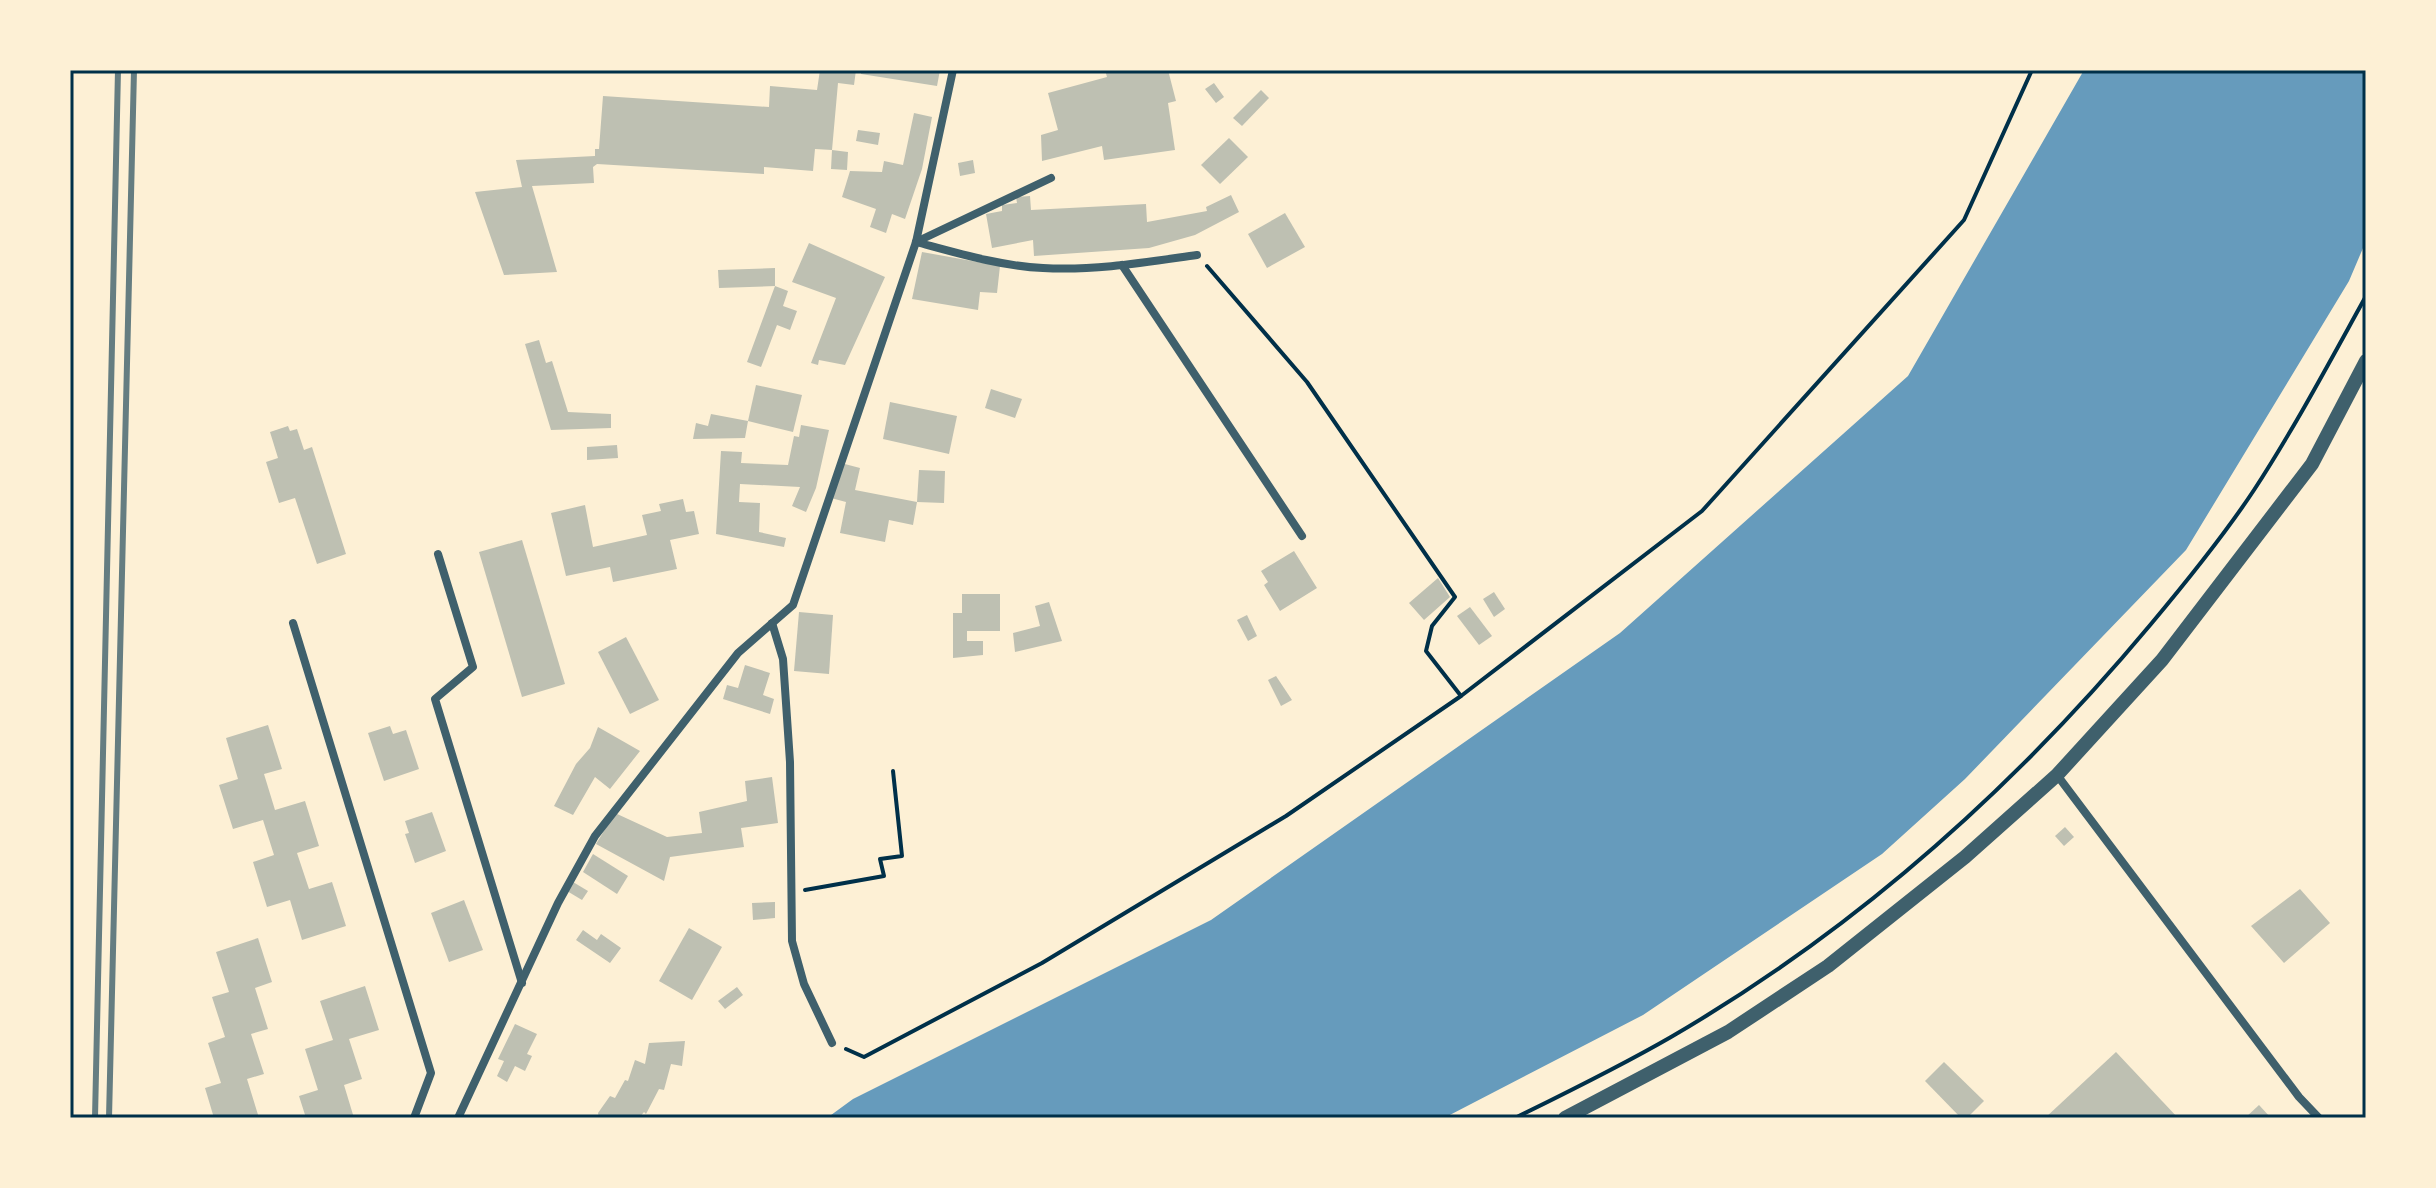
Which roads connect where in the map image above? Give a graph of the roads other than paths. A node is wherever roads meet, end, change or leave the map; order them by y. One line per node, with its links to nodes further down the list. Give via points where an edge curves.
1 (953, 70): 3 (street)
2 (1051, 178): 3 (street)
3 (916, 242): 5 (street, via 1043,268); 10 (street, via 793,605)
4 (1197, 255): 5 (street)
5 (1122, 265): 7 (street)
6 (2366, 361): 11 (street, via 2312,464 2162,660)
7 (1302, 536)
8 (438, 554): 12 (street, via 473,667 435,699)
9 (293, 623): 14 (street, via 431,1073)
10 (772, 623): 12 (street, via 738,653 595,836); 13 (street, via 783,659 790,762 792,941 804,984)
11 (2057, 775): 16 (street, via 1965,857 1828,966 1728,1032); 17 (street)
12 (522, 984): 15 (street)
13 (832, 1043)
14 (414, 1118)
15 (458, 1118)
16 (1565, 1118)
17 (2319, 1118)

